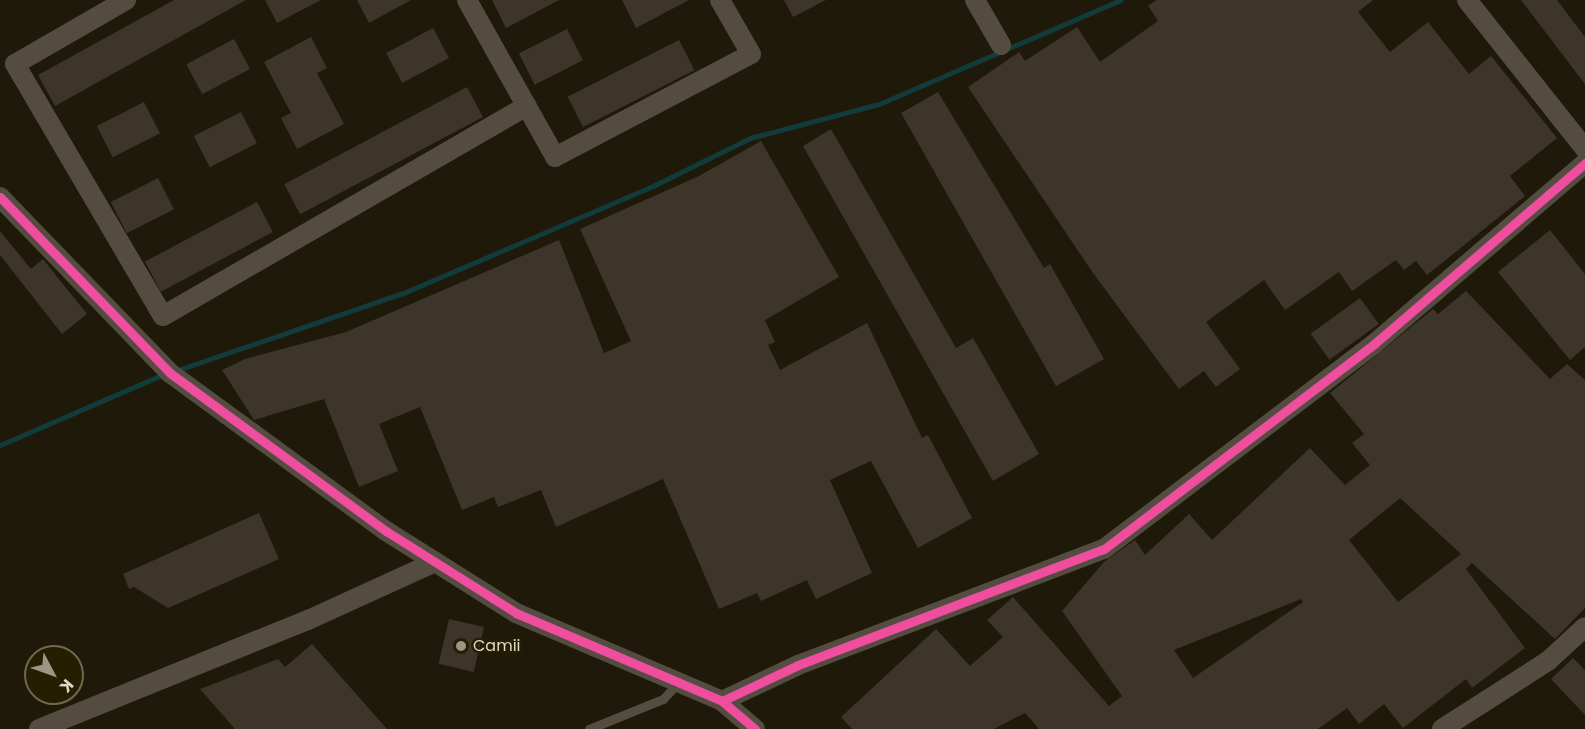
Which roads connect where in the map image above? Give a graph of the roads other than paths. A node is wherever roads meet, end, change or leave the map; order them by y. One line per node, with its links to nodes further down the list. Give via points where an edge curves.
1 (126, 0): 7 (street)
2 (467, 0): 8 (street)
3 (720, 0): 8 (street, via 751,54 555,157)
4 (975, 0): 6 (street)
5 (1467, 0): 9 (street)
6 (1001, 45)
7 (7, 69): 8 (street, via 163,316)
8 (527, 106)
9 (1585, 149)
10 (1585, 163): 15 (street, via 1374,344 1104,549 798,665)
11 (0, 197): 12 (street, via 166,369)
12 (435, 561): 14 (street, via 516,613); 16 (street, via 308,620)
13 (1585, 627): 19 (street, via 1548,662)
14 (678, 683): 15 (street); 17 (lane, via 663,699)
15 (722, 701): 18 (street)
16 (39, 729)
17 (589, 729)
18 (755, 729)
19 (1442, 729)

